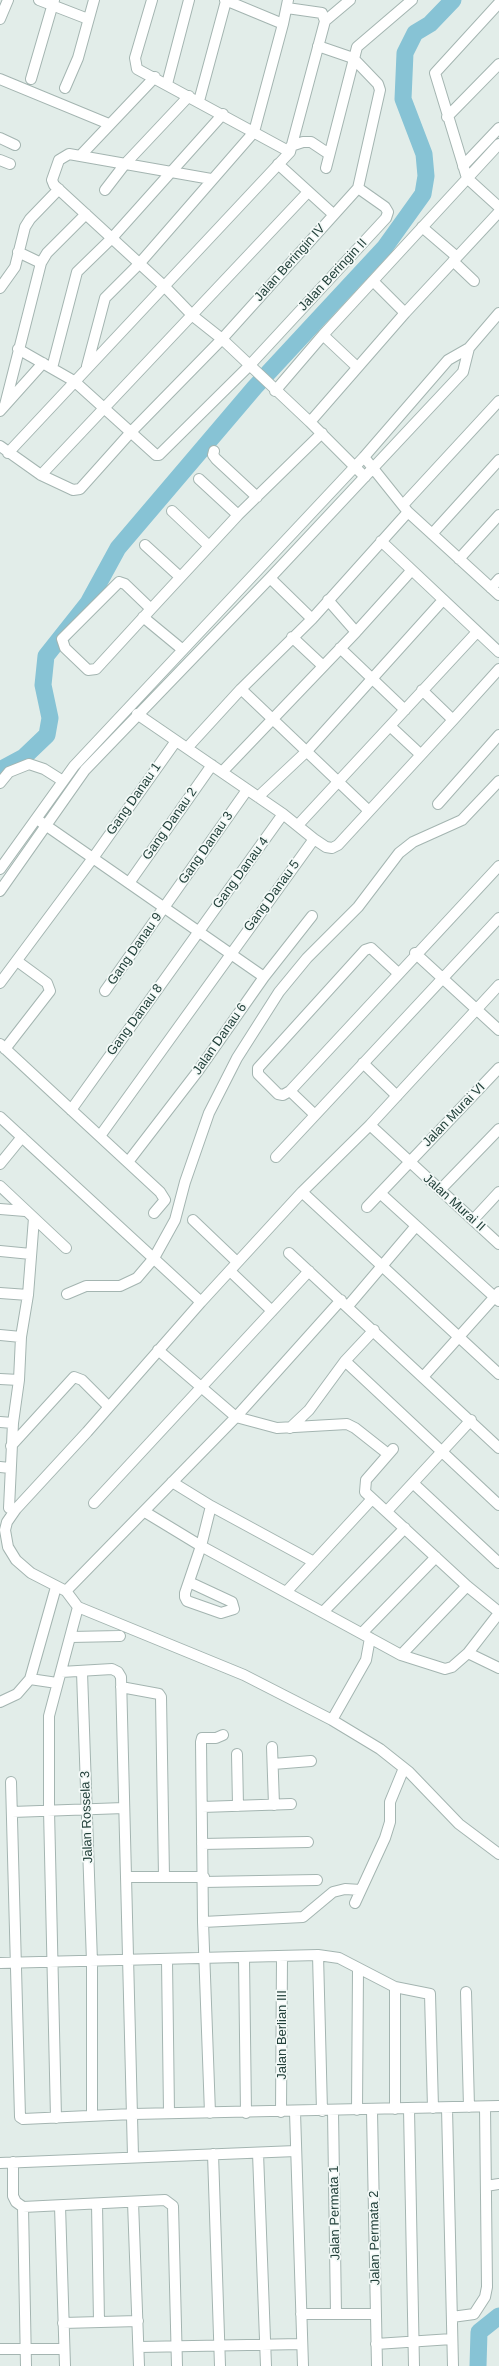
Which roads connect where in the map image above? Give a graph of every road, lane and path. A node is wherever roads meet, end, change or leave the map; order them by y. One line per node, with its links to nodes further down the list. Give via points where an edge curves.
1 (8, 0): 12 (street)
2 (39, 0): 10 (street)
3 (94, 0): 13 (street)
4 (152, 0): 19 (street, via 135,61 137,69)
5 (189, 0): 22 (street)
6 (226, 0): 15 (street); 25 (street)
7 (350, 0): 14 (street)
8 (412, 0): 17 (street, via 357,47)
9 (288, 2): 14 (street, via 322,13); 15 (street)
10 (53, 3): 13 (street); 21 (street)
11 (499, 3): 27 (street, via 435,72)
12 (0, 19)
13 (88, 19): 23 (street, via 78,58)
14 (325, 21): 16 (street)
15 (283, 24): 30 (street)
16 (318, 46): 17 (street); 34 (street)
17 (353, 58): 35 (street); 46 (street, via 378,84 380,90)
18 (499, 64): 27 (street)
19 (155, 77): 22 (street); 28 (street)
20 (0, 79): 28 (street)
21 (31, 79)
22 (167, 84): 24 (street)
23 (65, 88)
24 (189, 96): 25 (street); 39 (street)
25 (199, 101): 26 (street)
26 (223, 114): 30 (street); 43 (street)
27 (448, 117): 41 (street)
28 (109, 124): 36 (street)
29 (499, 128): 41 (street)
30 (254, 132): 34 (street); 45 (street)
31 (0, 138): 33 (street)
32 (499, 144): 44 (street)
33 (15, 145)
34 (290, 149): 35 (street, via 303,142 311,142); 40 (street)
35 (329, 154): 42 (street)
36 (80, 156): 39 (street); 47 (street, via 66,154 59,160 52,180)
37 (0, 160): 38 (street)
38 (10, 164)
39 (125, 164): 43 (street); 48 (street)
40 (278, 164): 49 (street); 63 (street)
41 (463, 166): 44 (street)
42 (326, 168)
43 (170, 172): 45 (street); 55 (street)
44 (467, 178): 50 (street); 54 (street)
45 (211, 179): 59 (street)
46 (358, 188): 53 (street, Jalan Beringin IV); 75 (street, Jalan Beringin II, via 385,207 388,212 386,218)
47 (59, 189): 52 (street); 56 (street, via 30,218)
48 (105, 190)
49 (308, 192): 53 (street); 66 (street)
50 (499, 207)
51 (499, 212): 57 (street)
52 (86, 214): 55 (street); 58 (street, via 47,253)
53 (333, 214): 68 (street, Jalan Beringin IV)
54 (422, 228): 57 (street); 60 (street)
55 (112, 238): 59 (street); 74 (street, via 75,275)
56 (18, 252): 58 (street); 62 (street, via 11,274)
57 (455, 259): 61 (street); 64 (street)
58 (41, 263): 70 (street)
59 (139, 264): 63 (street); 72 (street, via 105,298)
60 (373, 281): 64 (street); 67 (street)
61 (474, 281)
62 (0, 288)
63 (165, 288): 66 (street); 72 (street)
64 (406, 313): 73 (street)
65 (499, 313): 69 (street)
66 (192, 316): 68 (street); 80 (street)
67 (323, 335): 73 (street); 77 (street)
68 (222, 339): 75 (street); 82 (street, Jalan Beringin IV)
69 (469, 348): 86 (street, via 448,360); 89 (street, via 463,372)
70 (18, 349): 71 (street); 79 (street)
71 (42, 363): 74 (street); 79 (street)
72 (87, 367): 76 (street)
73 (357, 367): 81 (street)
74 (52, 368): 76 (street)
75 (251, 368): 77 (street); 82 (street, Jalan Beringin II, via 159,456)
76 (74, 381): 80 (street); 84 (street)
77 (273, 389): 81 (street)
78 (499, 401): 94 (street)
79 (2, 408)
80 (103, 408): 82 (street); 90 (street)
81 (310, 422): 83 (street)
82 (131, 432): 90 (street, Jalan Beringin IV, via 80,489 73,490)
83 (322, 433): 88 (street); 93 (street)
84 (4, 449): 90 (street, Jalan Beringin IV)
85 (214, 452): 93 (street, via 216,459)
86 (364, 457): 88 (street); 89 (street)
87 (499, 460): 98 (street)
88 (355, 465): 91 (street); 117 (street)
89 (373, 470): 91 (street); 94 (street)
90 (41, 475)
91 (365, 477): 105 (street)
92 (200, 479): 97 (street)
93 (257, 497): 97 (street)
94 (406, 508): 98 (street); 99 (street)
95 (172, 511): 101 (street)
96 (499, 514): 102 (street)
97 (238, 515): 101 (street)
98 (432, 534): 102 (street)
99 (381, 541): 103 (street); 109 (street)
100 (145, 545): 104 (street)
101 (209, 546): 104 (street)
102 (459, 559): 107 (street)
103 (411, 570): 110 (street); 113 (street)
104 (179, 576): 111 (street)
105 (270, 578): 112 (street); 125 (street)
106 (499, 579): 107 (street)
107 (491, 588): 108 (street)
108 (499, 595)
109 (328, 600): 112 (street); 113 (street)
110 (442, 600): 114 (street); 121 (street)
111 (147, 613): 111 (street, via 92,670 84,667 62,643 63,637 118,582 125,584); 117 (street)
112 (312, 619): 115 (street)
113 (356, 632): 116 (street)
114 (477, 632): 118 (street); 123 (street)
115 (292, 637): 119 (street); 122 (street)
116 (340, 648): 119 (street); 121 (street)
117 (183, 650): 136 (street, via 74,766)
118 (499, 652)
119 (323, 666): 126 (street)
120 (499, 669): 127 (street)
121 (373, 678): 124 (street); 132 (street)
122 (241, 689): 126 (street); 131 (street)
123 (422, 690): 124 (street); 127 (street)
124 (405, 710): 128 (street)
125 (137, 714): 130 (street); 146 (street, via 85,770)
126 (273, 718): 132 (street); 135 (street)
127 (454, 720): 133 (street)
128 (390, 726): 133 (street); 138 (street)
129 (499, 735): 142 (street)
130 (176, 741): 131 (street); 149 (street, Gang Danau 1)
131 (187, 748): 134 (street)
132 (307, 751): 138 (street); 141 (street)
133 (420, 754): 143 (street)
134 (212, 765): 135 (street); 152 (street, Gang Danau 2)
135 (222, 772): 140 (street)
136 (63, 781): 139 (street, via 44,769 29,764 9,772); 145 (street)
137 (499, 781): 203 (street, via 462,820 413,842 399,852 358,907 307,958 279,992 237,1058 209,1113 175,1220)
138 (337, 782): 143 (street); 147 (street)
139 (0, 783)
140 (247, 790): 141 (street); 154 (street, Gang Danau 3)
141 (258, 797): 144 (street)
142 (438, 804)
143 (368, 810): 148 (street, via 332,848)
144 (283, 814): 147 (street); 157 (street, Gang Danau 4)
145 (36, 818): 146 (street); 151 (street)
146 (46, 825): 149 (street); 153 (street)
147 (298, 825): 148 (street)
148 (314, 839): 158 (street, Gang Danau 5)
149 (94, 858): 152 (street); 160 (street, Gang Danau 1)
150 (499, 866): 159 (street)
151 (0, 869)
152 (129, 883): 154 (street)
153 (0, 891)
154 (164, 907): 157 (street); 166 (street, Gang Danau 9)
155 (312, 916): 162 (street, Jalan Danau 6)
156 (499, 918): 163 (street)
157 (199, 931): 158 (street); 174 (street, Gang Danau 8)
158 (231, 953): 162 (street); 179 (street, Gang Danau 5)
159 (415, 953): 161 (street); 163 (street)
160 (17, 961): 164 (street, Gang Danau 1); 169 (street, via 47,983 50,991)
161 (398, 972): 172 (street); 172 (street, via 371,948 365,950 258,1068 258,1074 278,1094)
162 (264, 977): 182 (street, Jalan Danau 6, via 198,1071)
163 (444, 978): 167 (street); 170 (street)
164 (0, 983)
165 (499, 985): 167 (street)
166 (105, 991)
167 (476, 1010): 168 (street); 173 (street)
168 (499, 1030)
169 (3, 1046): 174 (street)
170 (363, 1063): 173 (street); 175 (street)
171 (499, 1068): 183 (street, Jalan Murai VI)
172 (290, 1091): 175 (street)
173 (396, 1096): 177 (street)
174 (71, 1110): 179 (street)
175 (314, 1114): 181 (street)
176 (0, 1117): 180 (street)
177 (370, 1125): 183 (street, Jalan Murai II); 187 (street)
178 (499, 1129): 186 (street)
179 (100, 1136): 182 (street)
180 (22, 1137): 184 (street); 203 (street)
181 (276, 1157)
182 (128, 1162): 193 (street, via 164,1197 163,1203)
183 (409, 1162): 186 (street, Jalan Murai II); 189 (street, Jalan Murai VI)
184 (0, 1164)
185 (0, 1186): 192 (street)
186 (440, 1190): 196 (street, Jalan Murai II)
187 (302, 1192): 204 (street); 205 (street)
188 (499, 1192): 196 (street)
189 (380, 1193): 190 (street, Jalan Murai VI); 197 (street)
190 (367, 1207)
191 (0, 1209): 192 (street)
192 (25, 1211): 194 (street)
193 (154, 1213)
194 (34, 1218): 199 (street); 202 (street)
195 (192, 1220): 204 (street)
196 (473, 1220): 198 (street, Jalan Murai II)
197 (416, 1226): 205 (street); 211 (street)
198 (499, 1244)
199 (66, 1248)
200 (0, 1251): 202 (street)
201 (289, 1253): 207 (street)
202 (31, 1254): 210 (street)
203 (154, 1258): 209 (street, via 137,1278 120,1286 86,1286); 212 (street)
204 (237, 1262): 206 (street)
205 (383, 1266): 213 (street); 218 (street)
206 (230, 1271): 212 (street); 214 (street)
207 (309, 1271): 213 (street); 214 (street)
208 (0, 1293): 210 (street)
209 (67, 1294)
210 (28, 1295): 217 (street)
211 (498, 1297): 218 (street)
212 (201, 1302): 219 (street)
213 (344, 1303): 215 (street); 227 (street)
214 (272, 1311): 225 (street)
215 (374, 1330): 220 (street); 222 (street)
216 (0, 1335): 217 (street)
217 (21, 1337): 224 (street)
218 (460, 1337): 221 (street); 222 (street)
219 (158, 1350): 225 (street); 226 (street)
220 (345, 1361): 231 (street, via 309,1410); 234 (street)
221 (499, 1374)
222 (423, 1377): 228 (street)
223 (0, 1378): 224 (street)
224 (19, 1380): 230 (street)
225 (203, 1388): 227 (street); 239 (street)
226 (108, 1406): 232 (street, via 82,1380 74,1377); 242 (street, via 86,1432)
227 (236, 1417): 231 (street, via 277,1428); 236 (street)
228 (471, 1420): 233 (street); 234 (street)
229 (0, 1422): 230 (street)
230 (13, 1423): 232 (street)
231 (290, 1428): 238 (street, via 347,1424 391,1452 366,1480 365,1492)
232 (11, 1446): 235 (street)
233 (499, 1447)
234 (441, 1452): 237 (street); 240 (street)
235 (5, 1467): 242 (street)
236 (172, 1482): 241 (street); 244 (street)
237 (414, 1484): 243 (street); 249 (street)
238 (372, 1499): 243 (street); 248 (street)
239 (94, 1503)
240 (499, 1505)
241 (211, 1506): 246 (street); 248 (street)
242 (8, 1508): 252 (street, via 5,1530 8,1547 23,1566)
243 (387, 1511): 245 (street)
244 (145, 1512): 246 (street); 253 (street)
245 (405, 1528): 247 (street); 256 (street)
246 (201, 1546): 250 (street); 254 (street)
247 (436, 1557): 251 (street); 259 (street)
248 (314, 1562): 254 (street)
249 (499, 1563)
250 (189, 1582)
251 (467, 1586): 257 (street); 262 (street)
252 (56, 1587): 253 (street); 266 (street)
253 (66, 1591): 255 (street)
254 (287, 1591): 256 (street)
255 (78, 1607): 260 (street); 270 (street, via 244,1675)
256 (323, 1612): 259 (street)
257 (499, 1612): 261 (street)
258 (120, 1636): 260 (street)
259 (366, 1636): 262 (street); 270 (street, via 366,1660)
260 (71, 1637): 264 (street)
261 (468, 1653): 262 (street, via 452,1667 444,1669); 263 (street)
262 (401, 1655)
263 (499, 1668)
264 (61, 1672): 265 (street); 267 (street)
265 (82, 1672): 268 (street, via 118,1672); 283 (street, Jalan Rossela 3)
266 (30, 1679): 267 (street); 269 (street, via 17,1694)
267 (57, 1683): 284 (street, via 49,1716)
268 (121, 1687): 282 (street); 290 (street, via 159,1694 161,1697)
269 (0, 1702)
270 (332, 1720): 276 (street, via 380,1749)
271 (223, 1735): 281 (street, via 202,1739)
272 (272, 1747): 275 (street)
273 (237, 1754): 280 (street)
274 (311, 1761): 275 (street)
275 (273, 1764): 279 (street)
276 (404, 1768): 288 (street, via 459,1824); 293 (street, via 390,1802 390,1822 385,1838)
277 (11, 1782): 285 (street)
278 (291, 1804): 279 (street)
279 (274, 1805): 280 (street)
280 (238, 1806): 281 (street)
281 (202, 1807): 287 (street)
282 (124, 1808): 283 (street); 289 (street)
283 (86, 1809): 284 (street); 302 (street, Jalan Rossela 3)
284 (49, 1810): 285 (street); 305 (street)
285 (12, 1812): 304 (street)
286 (308, 1842): 287 (street)
287 (202, 1844): 291 (street)
288 (499, 1854)
289 (126, 1877): 290 (street); 301 (street)
290 (164, 1877): 291 (street)
291 (204, 1880): 292 (street); 295 (street)
292 (317, 1880)
293 (361, 1890): 294 (street); 295 (street, via 345,1889 333,1892 303,1917)
294 (355, 1903)
295 (203, 1922): 300 (street)
296 (318, 1956): 297 (street); 306 (street, via 339,1958); 318 (street)
297 (282, 1957): 298 (street); 320 (street, Jalan Berlian III)
298 (244, 1958): 300 (street); 324 (street)
299 (167, 1960): 300 (street); 301 (street); 322 (street)
300 (205, 1960): 323 (street)
301 (129, 1961): 302 (street); 325 (street)
302 (92, 1962): 305 (street); 326 (street, Jalan Rossela 3)
303 (0, 1963): 304 (street)
304 (16, 1963): 305 (street); 327 (street, via 19,2114 23,2119)
305 (53, 1963): 327 (street)
306 (358, 1969): 307 (street); 316 (street)
307 (394, 1987): 312 (street, via 430,1994); 314 (street)
308 (466, 1992): 311 (street)
309 (485, 2106): 310 (street); 311 (street); 335 (street)
310 (499, 2106)
311 (469, 2107): 313 (street)
312 (432, 2108): 313 (street); 315 (street)
313 (447, 2108): 343 (street)
314 (395, 2109): 315 (street); 317 (street)
315 (409, 2109): 348 (street)
316 (357, 2110): 317 (street); 319 (street)
317 (372, 2110): 342 (street, Jalan Permata 2)
318 (322, 2111): 319 (street); 321 (street)
319 (333, 2111): 341 (street, Jalan Permata 1)
320 (281, 2112): 321 (street); 324 (street)
321 (295, 2112): 328 (street)
322 (169, 2113): 323 (street); 325 (street)
323 (210, 2113): 324 (street)
324 (246, 2113)
325 (133, 2114): 326 (street); 331 (street)
326 (92, 2115): 327 (street)
327 (56, 2118)
328 (296, 2151): 329 (street); 340 (street)
329 (258, 2153): 330 (street); 352 (street)
330 (213, 2154): 331 (street); 351 (street)
331 (133, 2156): 332 (street)
332 (13, 2162): 333 (street); 339 (street, via 13,2196)
333 (0, 2163)
334 (499, 2184): 335 (street)
335 (486, 2186): 343 (street, via 486,2292 474,2314)
336 (133, 2202): 337 (street); 344 (street); 353 (street, via 165,2200 173,2206)
337 (97, 2204): 338 (street); 345 (street)
338 (60, 2206): 339 (street); 346 (street)
339 (23, 2207): 355 (street)
340 (301, 2314): 341 (street); 349 (street)
341 (336, 2314): 342 (street)
342 (376, 2314): 350 (street, Jalan Permata 2)
343 (452, 2317): 347 (street)
344 (138, 2321): 345 (street); 354 (street)
345 (98, 2322): 346 (street)
346 (63, 2323): 357 (street)
347 (452, 2339): 348 (street); 367 (street)
348 (414, 2342): 350 (street); 366 (street)
349 (302, 2344): 352 (street); 364 (street)
350 (376, 2344): 365 (street, Jalan Permata 2)
351 (219, 2345): 352 (street); 353 (street); 362 (street)
352 (265, 2345): 363 (street)
353 (176, 2346): 354 (street); 361 (street)
354 (139, 2347): 360 (street)
355 (25, 2348): 356 (street); 357 (street); 358 (street)
356 (0, 2349)
357 (64, 2349): 359 (street)
358 (26, 2366)
359 (65, 2366)
360 (139, 2366)
361 (177, 2366)
362 (220, 2366)
363 (266, 2366)
364 (303, 2366)
365 (378, 2366)
366 (414, 2366)
367 (453, 2366)

